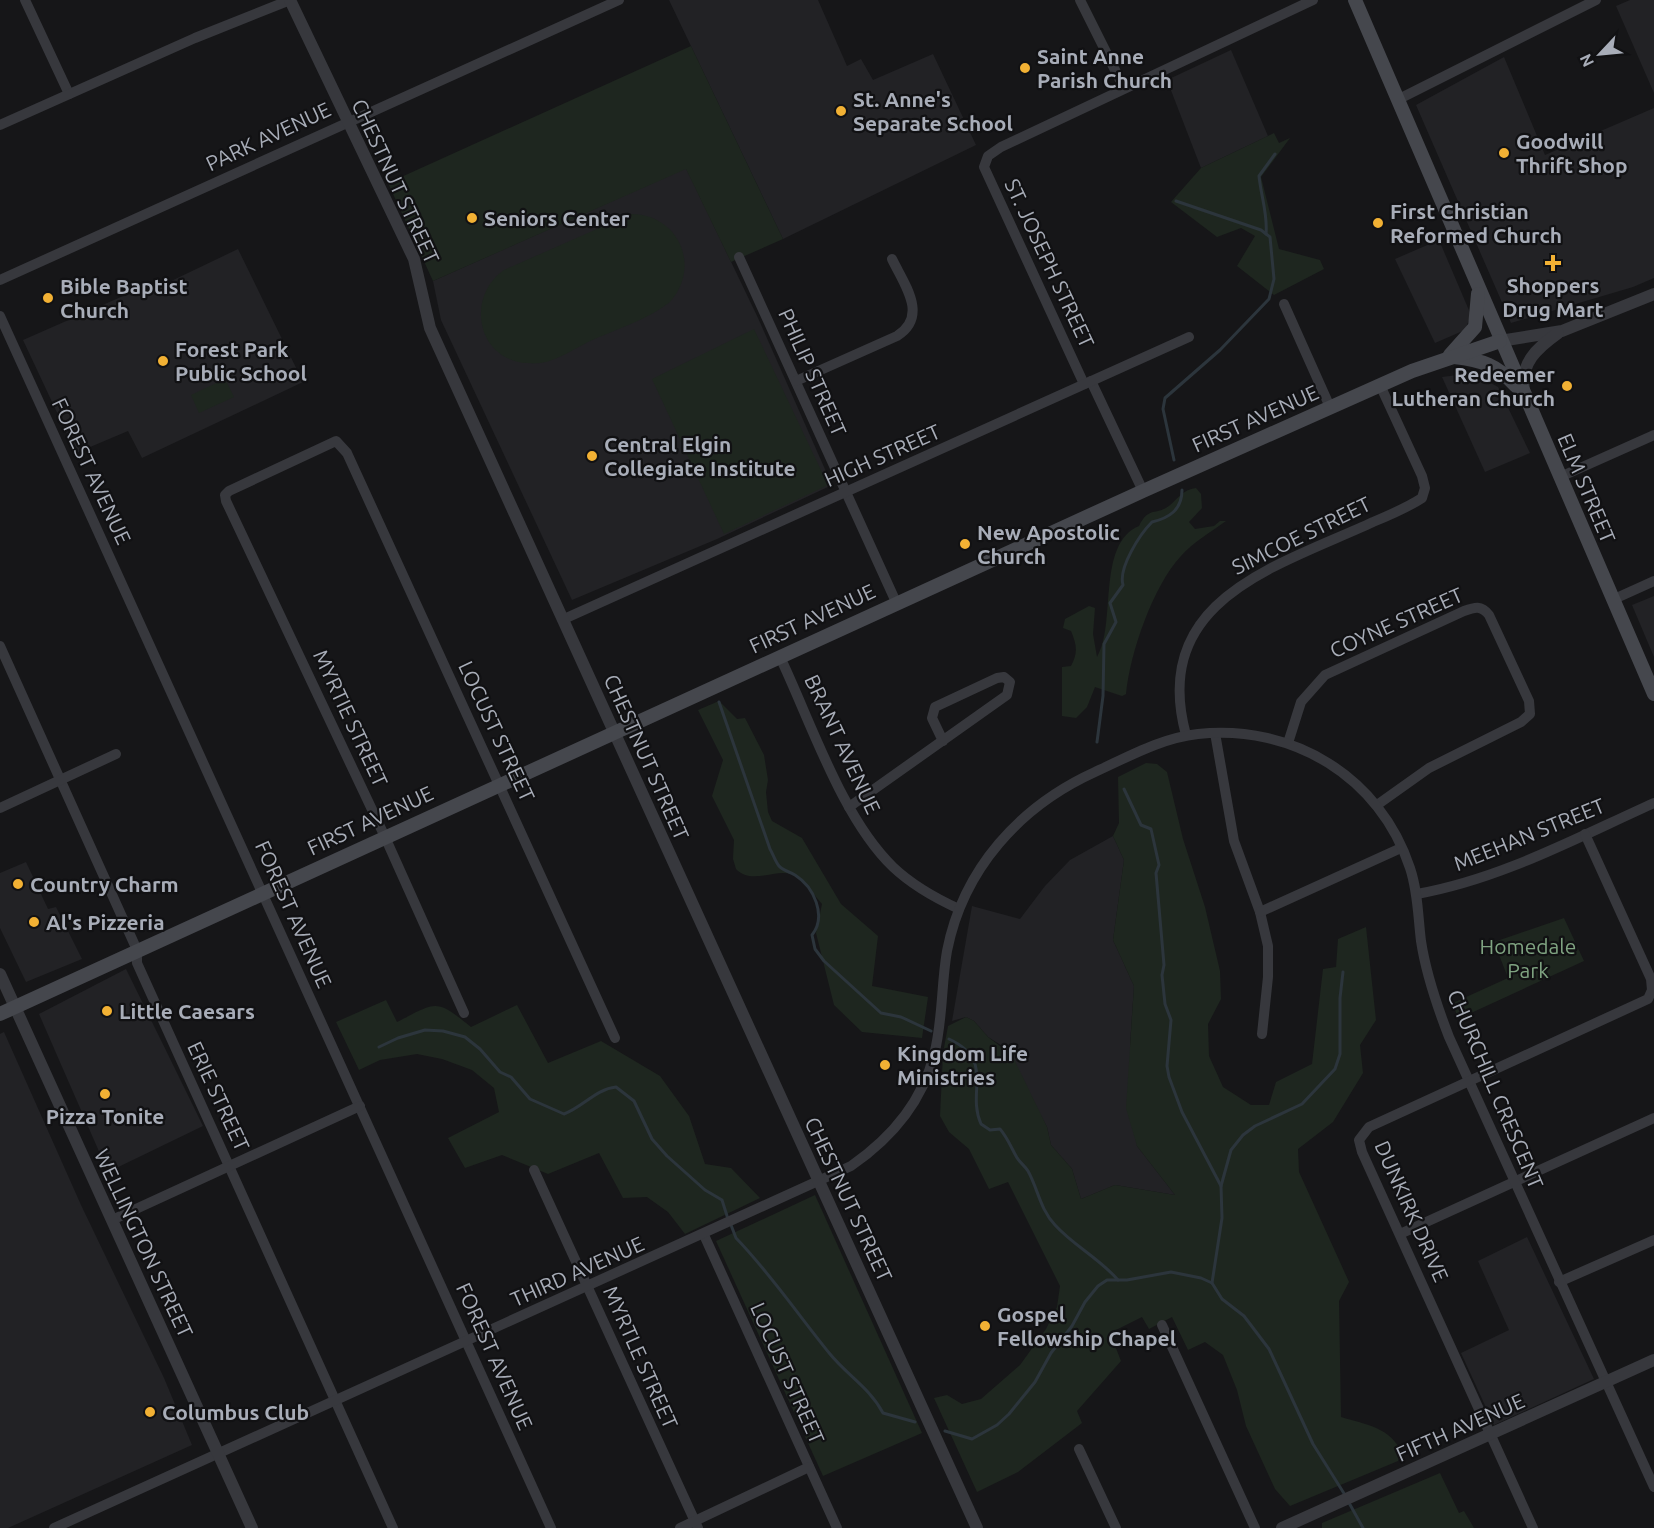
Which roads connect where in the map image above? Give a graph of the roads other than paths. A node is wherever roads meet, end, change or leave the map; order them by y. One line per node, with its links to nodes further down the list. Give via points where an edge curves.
1 (25, 0): 9 (street)
2 (290, 0): 9 (street); 11 (street, CHESTNUT STREET)
3 (619, 0): 11 (street, PARK AVENUE)
4 (1080, 0): 8 (street)
5 (1313, 0): 8 (street)
6 (1354, 0): 10 (main road, ELM STREET)
7 (1596, 0): 10 (street)
8 (1124, 88): 25 (street, ST. JOSEPH STREET, via 1001,147 987,158 984,167)
9 (69, 94): 12 (street)
10 (1397, 100): 16 (main road, ELM STREET)
11 (347, 122): 15 (street, PARK AVENUE); 37 (street, CHESTNUT STREET, via 414,259 430,328)
12 (0, 125)
13 (739, 257): 24 (street, PHILIP STREET)
14 (892, 259): 24 (street, via 913,302 914,317 909,326 897,336)
15 (0, 280)
16 (1478, 288): 22 (main road, ELM STREET); 23 (main road, via 1476,326)
17 (1654, 294): 20 (street, FIRST AVENUE)
18 (1284, 304): 28 (street)
19 (0, 316): 56 (street, FOREST AVENUE)
20 (1562, 331): 22 (street, FIRST AVENUE); 27 (street, via 1531,356 1523,376)
21 (1189, 337): 25 (street, HIGH STREET)
22 (1500, 341): 23 (main road, FIRST AVENUE); 27 (main road, ELM STREET)
23 (1449, 357): 26 (main road, FIRST AVENUE); 27 (main road, via 1492,365)
24 (796, 381): 32 (street, PHILIP STREET)
25 (1087, 383): 31 (street, ST. JOSEPH STREET); 32 (street, HIGH STREET)
26 (1380, 385): 28 (main road, FIRST AVENUE); 43 (street, SIMCOE STREET, via 1422,476 1422,498 1245,582 1218,602 1194,636 1184,663 1180,698)
27 (1524, 395): 30 (main road, ELM STREET)
28 (1330, 407): 31 (main road, FIRST AVENUE)
29 (1654, 435): 30 (street)
30 (1560, 477): 35 (main road, ELM STREET)
31 (1143, 491): 36 (main road, FIRST AVENUE)
32 (846, 493): 36 (street, PHILIP STREET); 37 (street, HIGH STREET)
33 (229, 506): 48 (street, LOCUST STREET, via 225,495 229,491 331,442 344,447); 54 (street, MYRTIE STREET)
34 (1654, 581): 35 (street)
35 (1612, 600): 40 (main road, ELM STREET)
36 (896, 602): 39 (main road, FIRST AVENUE)
37 (564, 619): 41 (street, CHESTNUT STREET)
38 (0, 646): 47 (street, ERIE STREET)
39 (780, 657): 41 (main road, FIRST AVENUE); 51 (street, BRANT AVENUE)
40 (1654, 694)
41 (615, 733): 48 (main road, FIRST AVENUE); 72 (street, CHESTNUT STREET)
42 (1215, 733): 43 (street, CHURCHILL CRESCENT); 45 (street, CHURCHILL CRESCENT, via 1239,732); 59 (street, via 1234,841)
43 (1186, 735): 58 (street, CHURCHILL CRESCENT, via 1075,781 1038,804 993,850)
44 (943, 741): 44 (street, via 1006,695 1010,682 1004,677 997,678 935,708 932,718); 51 (street)
45 (1288, 743): 50 (street, CHURCHILL CRESCENT, via 1334,765); 50 (street, COYNE STREET, via 1301,702 1325,675 1464,611 1484,609 1527,696 1530,714 1429,768)
46 (116, 754): 47 (street)
47 (61, 780): 52 (street); 60 (street, ERIE STREET)
48 (500, 783): 54 (main road, FIRST AVENUE); 66 (street, LOCUST STREET)
49 (1654, 803): 53 (street, MEEHAN STREET)
50 (1377, 805): 55 (street, CHURCHILL CRESCENT)
51 (849, 807): 58 (street, BRANT AVENUE, via 893,867 936,898)
52 (0, 808)
53 (1585, 834): 57 (street, MEEHAN STREET, via 1475,881); 67 (street, DUNKIRK DRIVE, via 1651,978 1651,994 1641,1004)
54 (385, 837): 56 (main road, FIRST AVENUE); 63 (street, MYRTIE STREET)
55 (1401, 848): 57 (street, CHURCHILL CRESCENT); 59 (street)
56 (263, 892): 60 (main road, FIRST AVENUE); 68 (street, FOREST AVENUE)
57 (1416, 894): 67 (street, CHURCHILL CRESCENT, via 1431,986)
58 (959, 909): 72 (street, CHURCHILL CRESCENT, via 947,951 934,1055 916,1098 877,1147 851,1166)
59 (1260, 912): 65 (street, via 1269,961)
60 (137, 950): 62 (main road, FIRST AVENUE); 70 (street, ERIE STREET, via 138,964)
61 (0, 974): 62 (street, WELLINGTON STREET)
62 (14, 1008): 64 (main road, FIRST AVENUE); 74 (street, WELLINGTON STREET)
63 (464, 1013)
64 (0, 1014)
65 (1262, 1034)
66 (615, 1038)
67 (1469, 1082): 73 (street, CHURCHILL CRESCENT); 75 (street, DUNKIRK DRIVE, via 1369,1128 1360,1137 1362,1152)
68 (360, 1106): 70 (street); 81 (street, FOREST AVENUE)
69 (1654, 1118): 73 (street)
70 (230, 1167): 74 (street); 84 (street, ERIE STREET)
71 (534, 1170): 79 (street, MYRTLE STREET)
72 (819, 1181): 76 (street, THIRD AVENUE); 97 (street, CHESTNUT STREET)
73 (1514, 1182): 75 (street); 78 (street, CHURCHILL CRESCENT)
74 (112, 1221): 87 (street, WELLINGTON STREET)
75 (1400, 1234): 85 (street, DUNKIRK DRIVE)
76 (704, 1235): 79 (street, THIRD AVENUE); 88 (street, LOCUST STREET)
77 (1654, 1240): 78 (street)
78 (1559, 1282): 83 (street, CHURCHILL CRESCENT)
79 (588, 1287): 81 (street, THIRD AVENUE); 90 (street, MYRTLE STREET)
80 (1162, 1325): 99 (street)
81 (467, 1342): 84 (street, THIRD AVENUE); 94 (street, FOREST AVENUE)
82 (1654, 1360): 83 (street, FIFTH AVENUE)
83 (1606, 1382): 85 (street, FIFTH AVENUE); 89 (street, CHURCHILL CRESCENT)
84 (336, 1401): 87 (street, THIRD AVENUE); 93 (street, ERIE STREET)
85 (1490, 1435): 100 (street, FIFTH AVENUE); 101 (street, DUNKIRK DRIVE)
86 (1079, 1449): 98 (street)
87 (219, 1455): 91 (street, THIRD AVENUE); 92 (street, WELLINGTON STREET)
88 (809, 1467): 90 (street); 96 (street, LOCUST STREET)
89 (1654, 1487)
90 (696, 1525): 95 (street)
91 (54, 1528)
92 (252, 1528)
93 (393, 1528)
94 (551, 1528)
95 (680, 1528)
96 (837, 1528)
97 (977, 1528)
98 (1116, 1528)
99 (1255, 1528)
100 (1282, 1528)
101 (1533, 1528)

